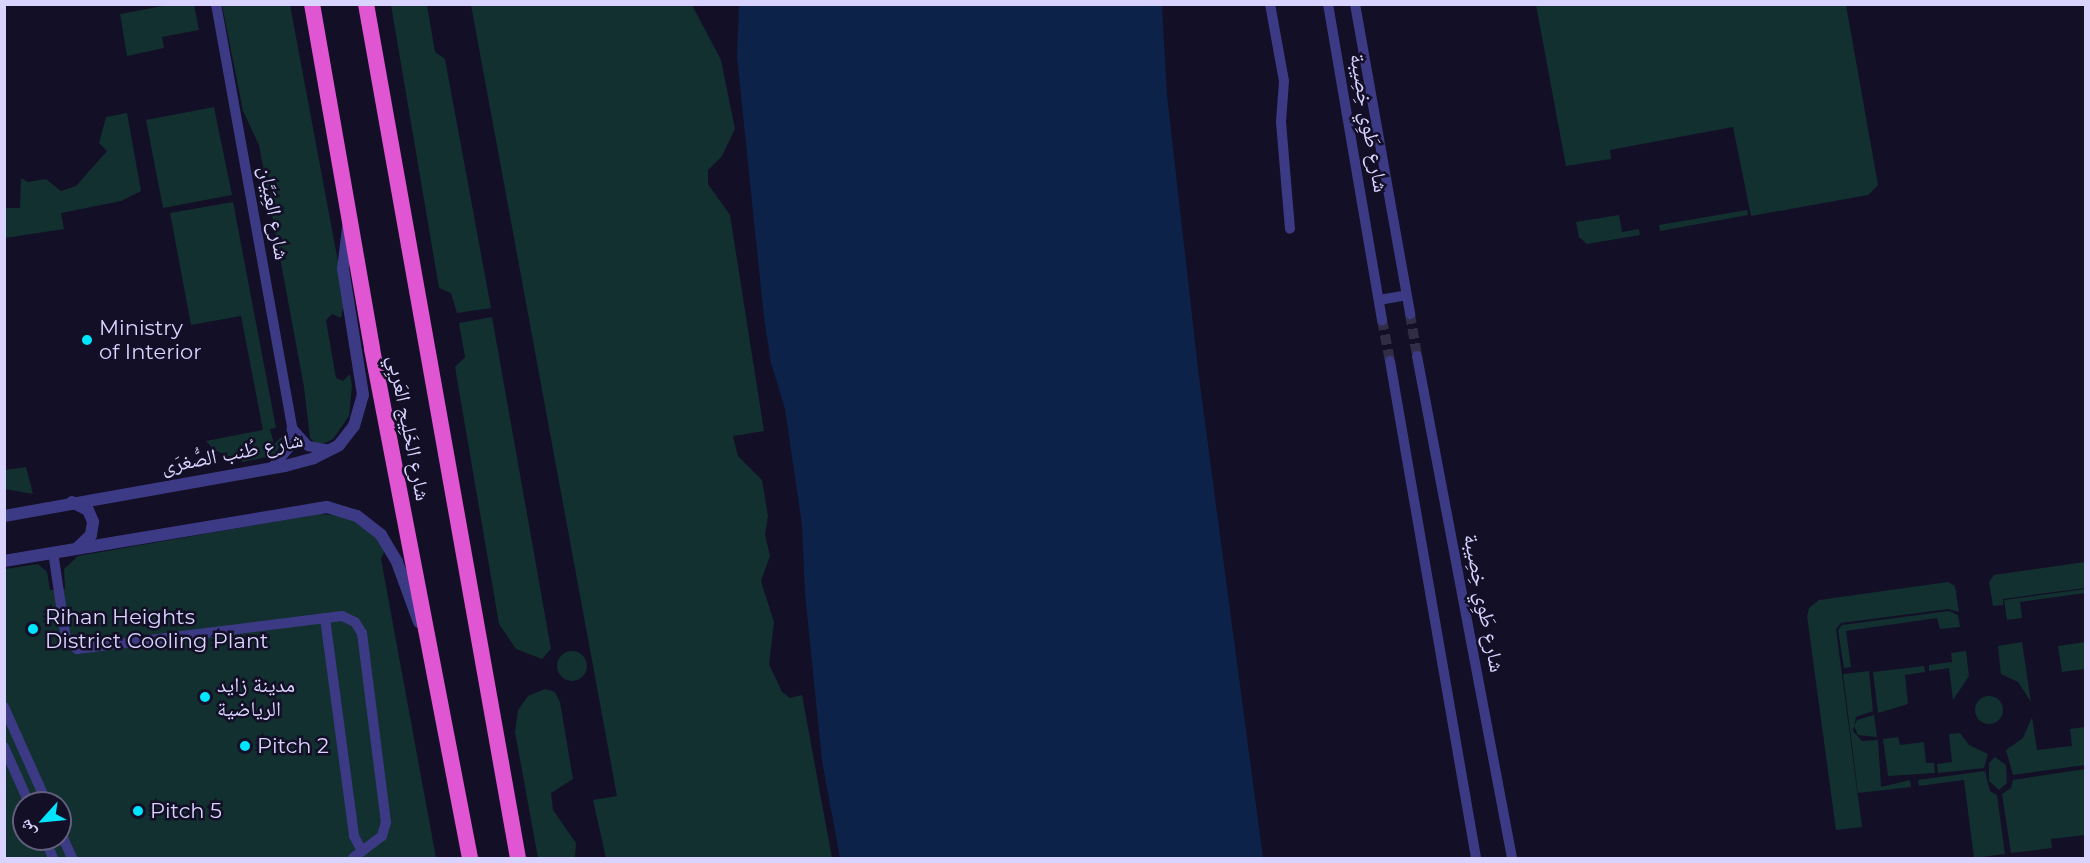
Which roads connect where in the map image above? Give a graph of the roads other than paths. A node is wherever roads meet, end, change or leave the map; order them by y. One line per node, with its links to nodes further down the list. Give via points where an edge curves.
1 (216, 4): 17 (street, شارع العِبَيَّان)
2 (312, 4): 9 (highway, شارع الخَلِيج العَربِي)
3 (366, 4): 8 (highway, شارع الخَلِيج العَربِي)
4 (371, 4): 8 (highway)
5 (1270, 4): 10 (street, via 1284,81 1281,122)
6 (1328, 4): 12 (street, شارع طَوِي خِصِيبة)
7 (1355, 4): 11 (street, شارع طَوِي خِصِيبة)
8 (369, 22): 33 (highway, شارع الخَلِيج العَربِي)
9 (349, 219): 18 (street, شارع طُنب الصُّغرَى, via 343,269 363,395 354,426); 26 (highway, شارع الخَلِيج العَربِي)
10 (1290, 229)
11 (1406, 295): 12 (street); 13 (street, شارع طَوِي خِصِيبة)
12 (1379, 300): 14 (street, شارع طَوِي خِصِيبة)
13 (1410, 314)
14 (1382, 320)
15 (1417, 356): 35 (street, شارع طَوِي خِصِيبة)
16 (1390, 361): 34 (street)
17 (292, 428): 18 (street, via 308,446); 19 (street, شارع العِبَيَّان, via 289,448)
18 (332, 450): 19 (street, شارع طُنب الصُّغرَى, via 305,462)
19 (271, 469): 20 (street, شارع طُنب الصُّغرَى)
20 (71, 502): 21 (street, شارع طُنب الصُّغرَى); 22 (street, via 88,510 93,522 91,535)
21 (4, 516)
22 (77, 548): 23 (street); 26 (street, via 311,507 342,510 370,524 390,548)
23 (53, 552): 24 (street); 25 (street, via 66,639 77,650)
24 (4, 561)
25 (325, 618): 31 (street); 31 (street, via 347,617 362,633 386,822 382,836)
26 (429, 648): 32 (highway, شارع الخَلِيج العَربِي)
27 (4, 707): 30 (street)
28 (4, 747): 29 (street)
29 (24, 791)
30 (42, 791)
31 (358, 855)
32 (470, 858)
33 (518, 858)
34 (1476, 858)
35 (1512, 858)

